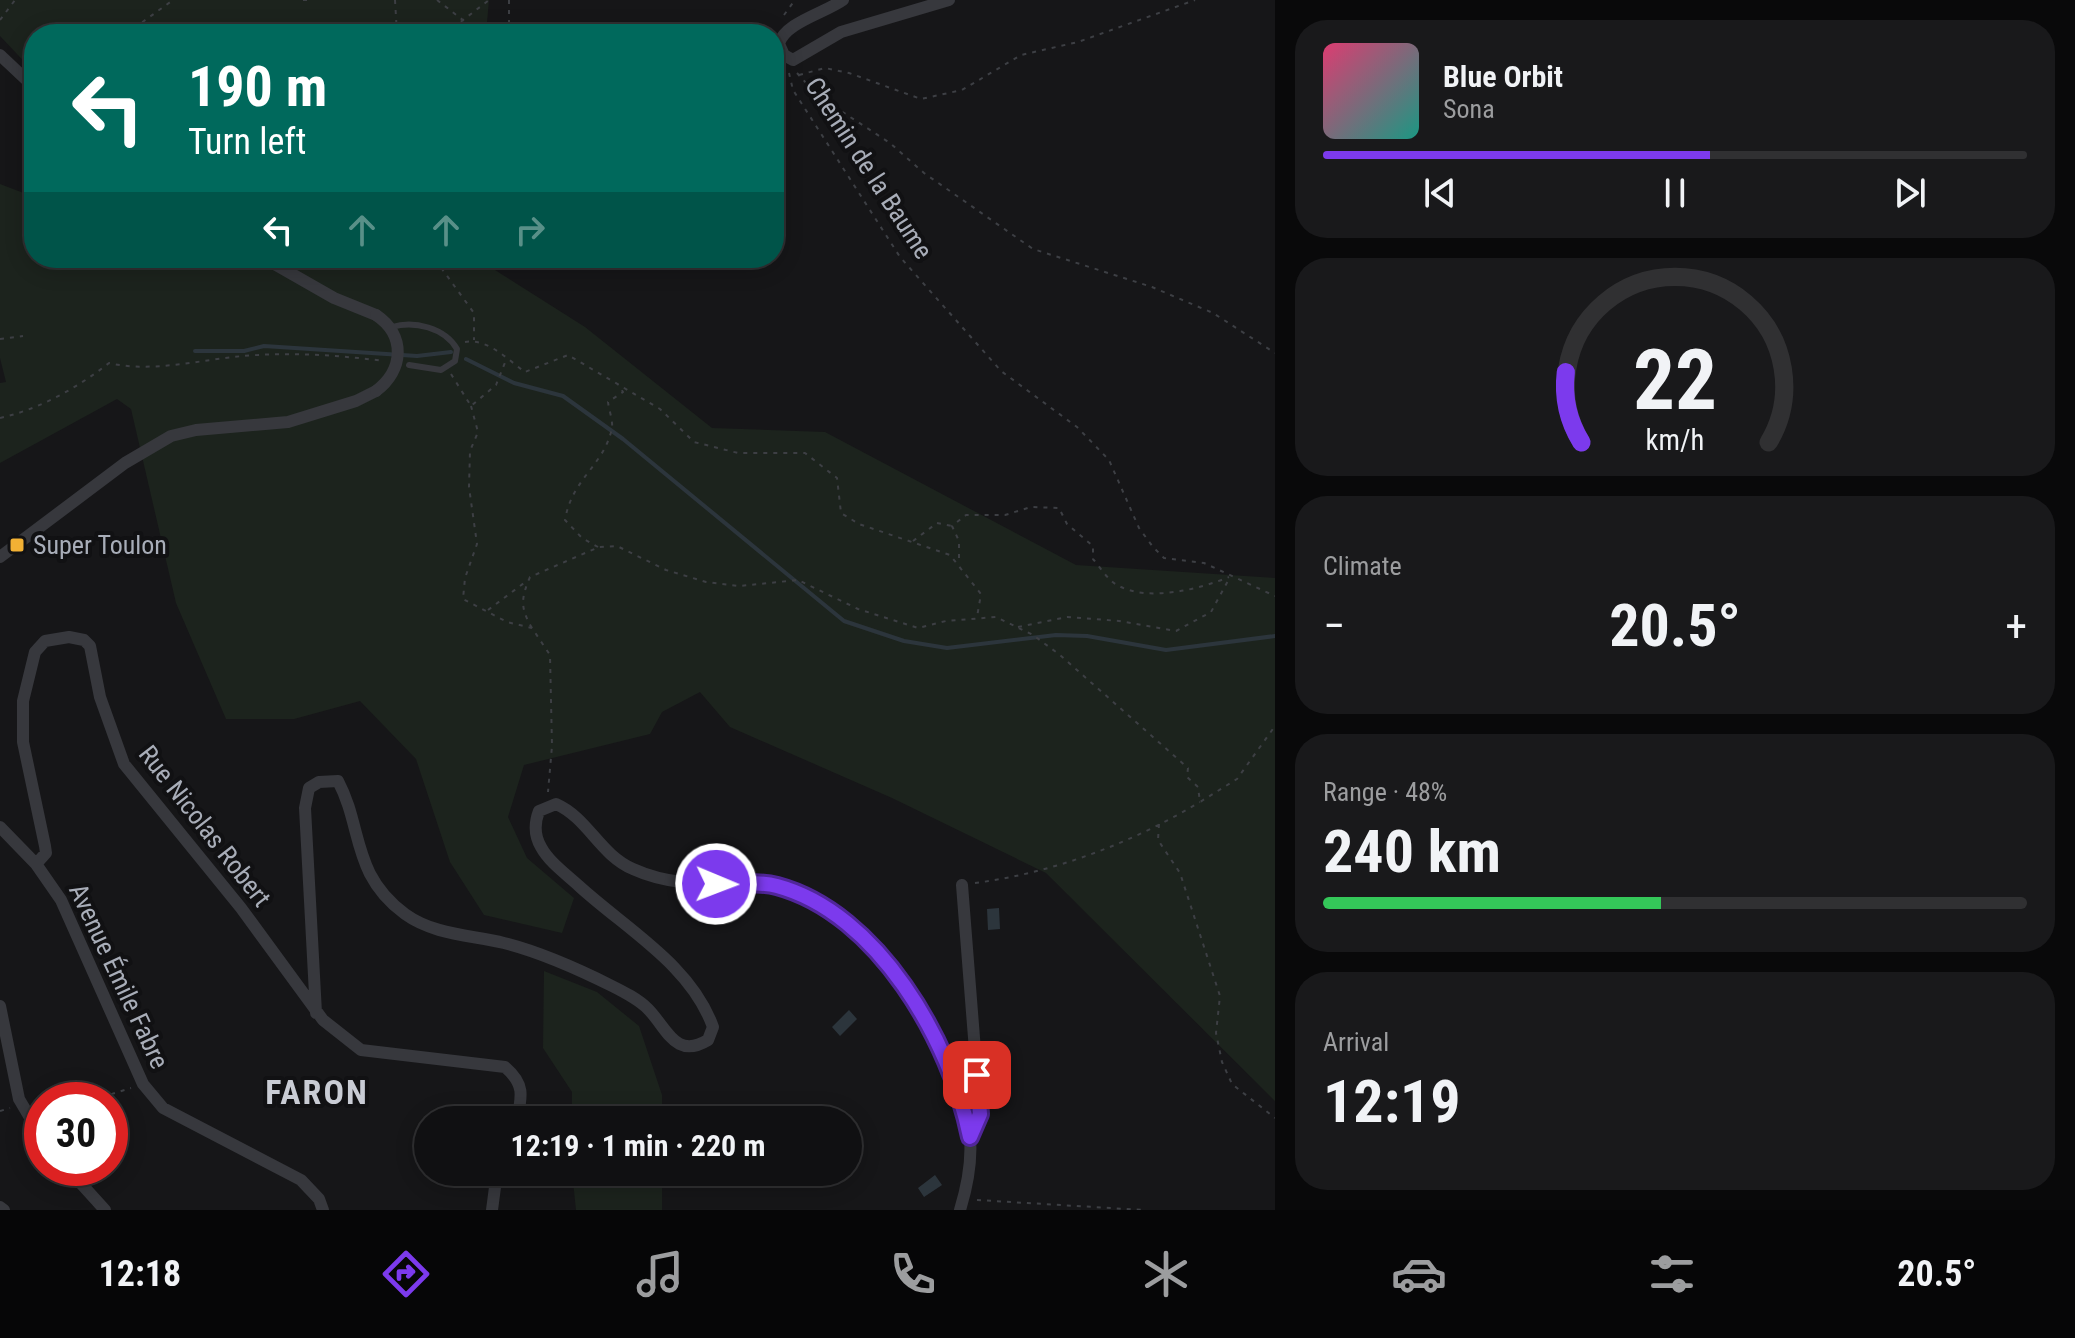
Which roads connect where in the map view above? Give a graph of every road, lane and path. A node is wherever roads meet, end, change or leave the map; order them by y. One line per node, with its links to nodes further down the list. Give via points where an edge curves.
1 (15, 0): 12 (path)
2 (173, 0): 14 (path)
3 (303, 0): 4 (path)
4 (310, 0)
5 (395, 0): 15 (path)
6 (437, 0): 13 (path)
7 (489, 0): 13 (path)
8 (509, 0): 18 (path)
9 (843, 0): 19 (street)
10 (949, 0): 22 (street, via 841,32)
11 (1195, 0): 23 (path, via 1078,42 1021,55 962,90 921,99 825,68)
12 (0, 20)
13 (460, 21): 16 (path); 17 (path)
14 (140, 24)
15 (396, 24)
16 (457, 24)
17 (465, 24)
18 (509, 24)
19 (784, 35)
20 (784, 51): 22 (street)
21 (0, 55): 24 (street)
22 (791, 60): 23 (path); 44 (path, Chemin de la Baume, via 793,90 900,257 1001,371 1077,427 1109,460 1139,528 1164,558 1204,563)
23 (799, 75): 32 (path, via 818,96 1033,249 1152,287 1213,313)
24 (24, 78)
25 (281, 268): 27 (street, bridge)
26 (442, 268): 30 (path, via 474,313)
27 (392, 327): 31 (lane, via 438,330); 42 (street, bridge, via 397,365 376,391 288,422 171,436 125,463)
28 (23, 336): 29 (path)
29 (0, 339)
30 (474, 340): 31 (path); 33 (path)
31 (454, 343): 35 (lane, via 455,361)
32 (1275, 353)
33 (506, 359): 36 (path, via 525,372 568,355); 37 (path, via 496,385)
34 (409, 365): 35 (lane); 38 (path, via 322,354 132,368 109,363 28,411)
35 (447, 367): 37 (path)
36 (618, 384): 40 (path, via 660,409 694,442 738,453 805,453 837,478 841,513); 41 (path, via 623,392 608,402 612,426 603,454 578,483 565,520)
37 (471, 406): 47 (path, via 478,432 470,451 469,487 477,544 463,599)
38 (0, 418)
39 (952, 526): 40 (path, via 937,523); 43 (path, via 959,541); 44 (path, via 966,515 1059,508 1067,524 1093,546 1093,559 1118,586 1149,592 1204,588)
40 (912, 542): 43 (path)
41 (599, 547): 45 (path); 48 (path, via 617,546 706,582 739,586 798,580 858,609 918,628)
42 (0, 557)
43 (958, 561): 48 (path, via 981,594)
44 (1230, 577): 46 (path, Chemin de la Baume); 49 (path, via 1211,612 1176,631 1067,617)
45 (529, 580): 47 (path); 50 (path, via 522,611)
46 (1275, 596)
47 (486, 611): 50 (path)
48 (977, 618): 49 (path, via 996,617)
49 (1017, 627): 52 (path, via 1082,673 1188,768 1187,777 1198,787)
50 (532, 628): 53 (path, via 550,655)
51 (1275, 726): 52 (path, via 1237,779)
52 (1201, 802): 54 (path)
53 (548, 806): 59 (street, via 535,821 540,846 665,958 700,997 713,1027 708,1040 690,1047 672,1043 647,1008 612,986 504,943 459,936 405,914 360,858 338,781 309,788 305,808); 67 (street, via 570,810 599,845 635,870 676,883 776,885 841,918 919,1007 946,1057)
54 (1159, 824): 57 (path, via 1037,871); 66 (path, via 1158,840 1180,873 1220,996 1216,1033 1222,1062 1232,1084)
55 (0, 827): 56 (street, Avenue Émile Fabre)
56 (36, 864): 59 (street, Rue Nicolas Robert, via 46,853 23,742 27,676 45,641 69,637 90,646 100,697 124,764 241,908); 72 (street, Avenue Émile Fabre, via 61,900 143,1084 163,1108 301,1180)
57 (962, 885): 67 (street, via 980,1114)
58 (0, 1006): 64 (street)
59 (316, 1013): 62 (street, via 361,1050 505,1067 522,1088)
60 (135, 1086): 61 (path)
61 (128, 1088)
62 (519, 1106)
63 (13, 1107): 65 (path)
64 (24, 1107)
65 (0, 1111)
66 (1275, 1118)
67 (970, 1137): 70 (street)
68 (83, 1186): 71 (street)
69 (495, 1186): 73 (street)
70 (962, 1205): 74 (path)
71 (105, 1210)
72 (323, 1210)
73 (492, 1210)
74 (1143, 1210)

